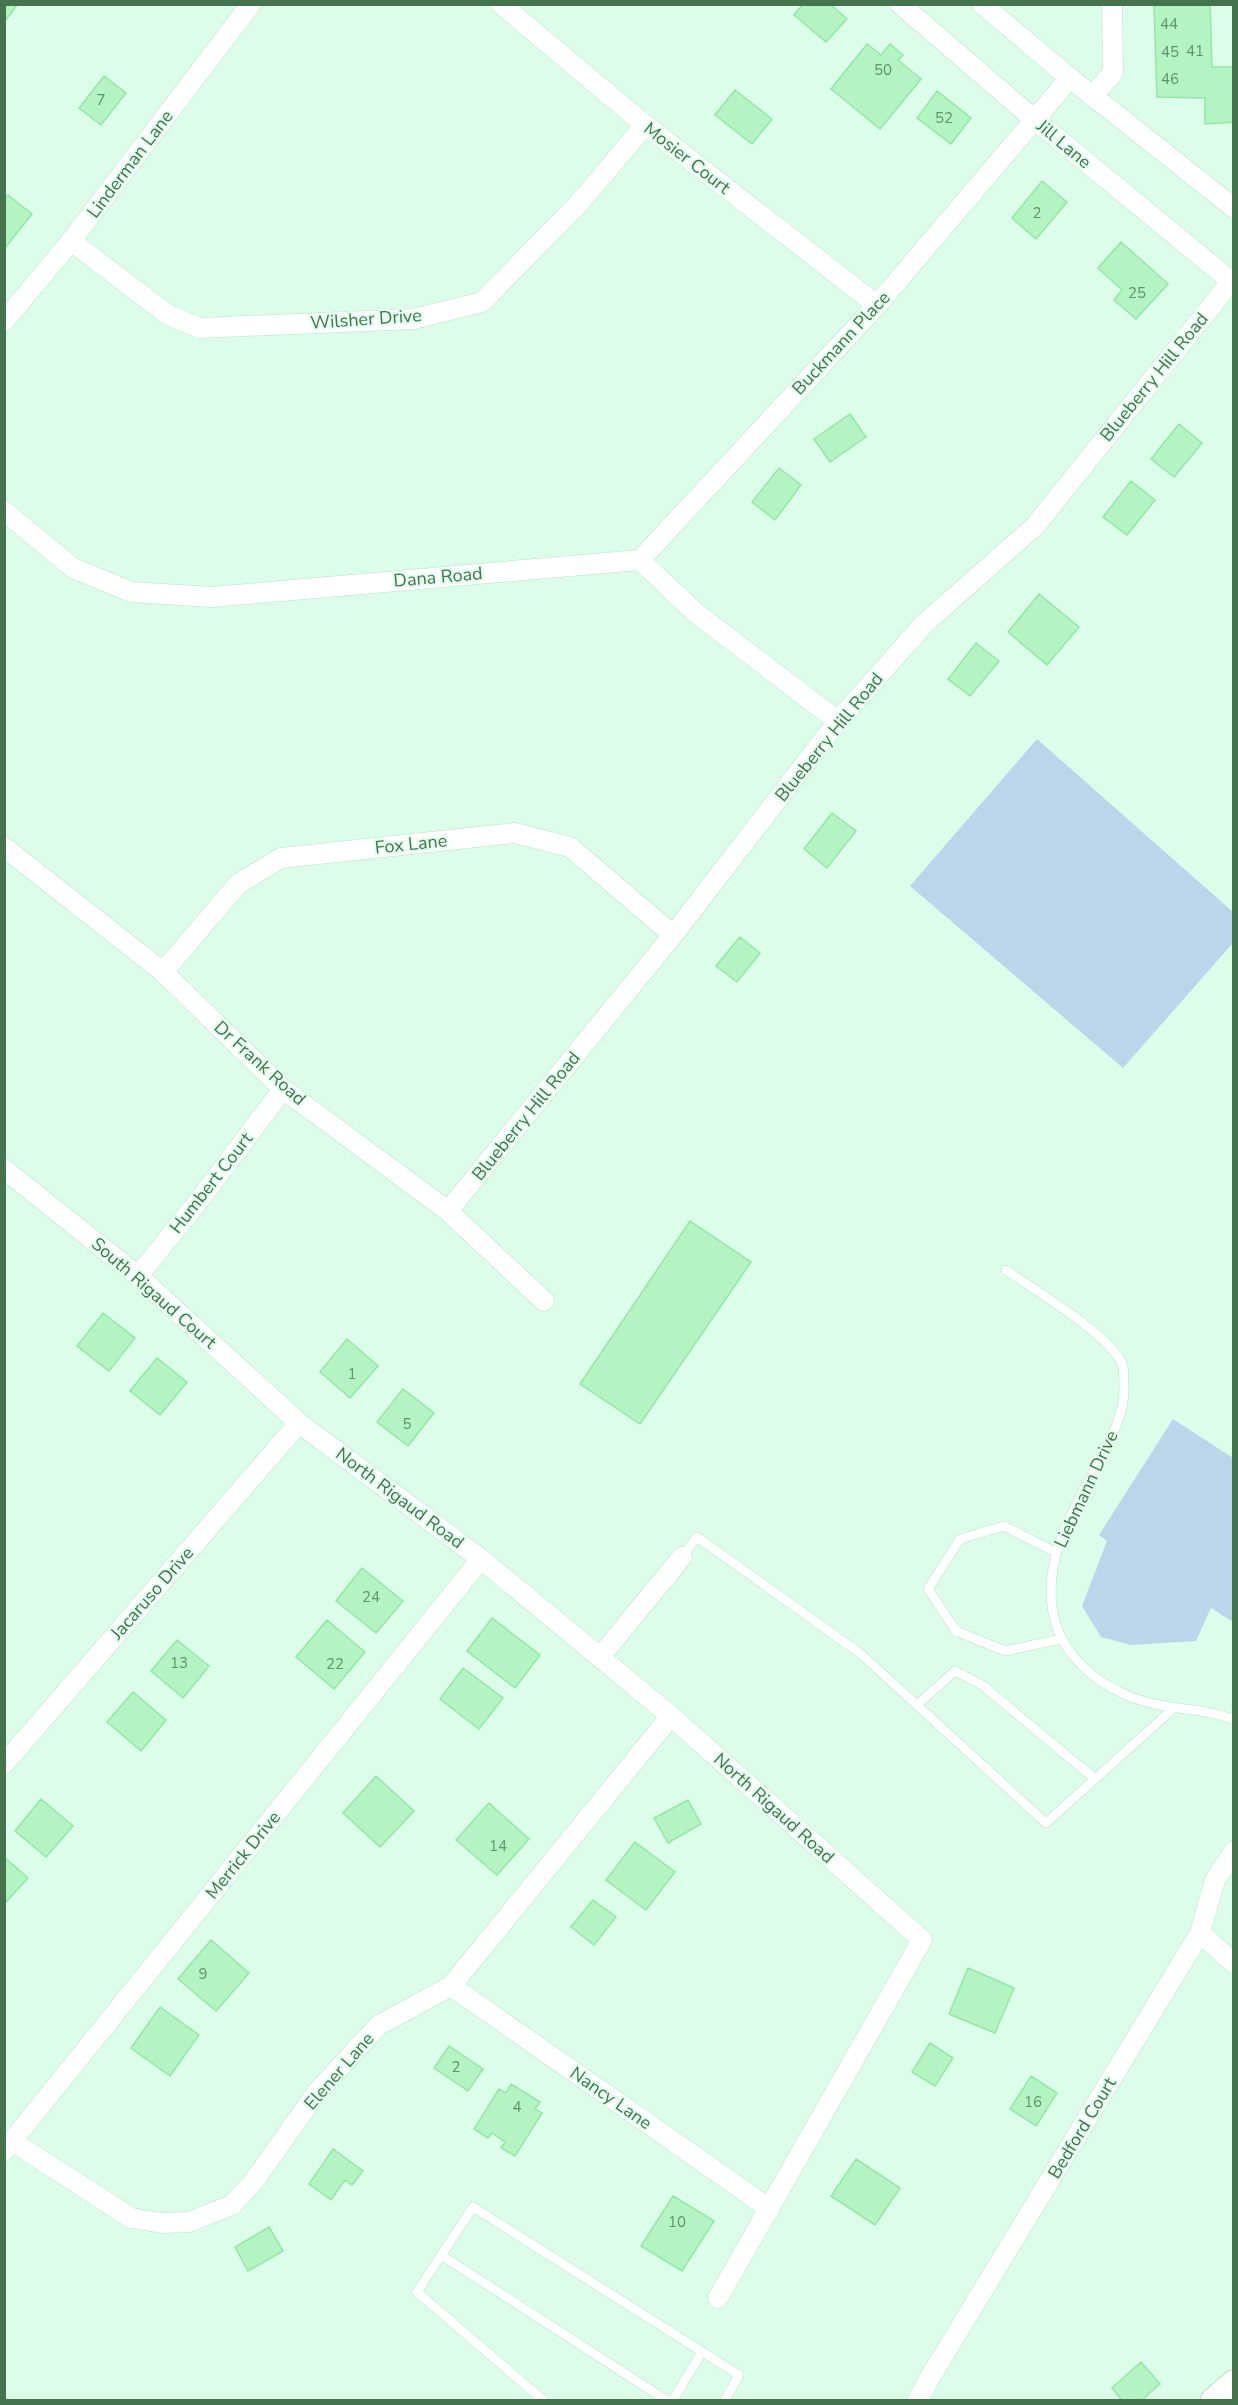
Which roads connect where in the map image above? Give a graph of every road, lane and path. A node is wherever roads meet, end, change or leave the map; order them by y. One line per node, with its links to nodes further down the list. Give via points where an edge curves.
1 (251, 4): 11 (street, Linderman Lane)
2 (501, 4): 9 (street, Mosier Court)
3 (900, 4): 8 (street, Jill Lane)
4 (982, 4): 6 (street)
5 (1112, 4): 7 (street, via 1113,73)
6 (1070, 78): 7 (street); 8 (street, Buckmann Place)
7 (1092, 96): 10 (street)
8 (1035, 120): 12 (street, Jill Lane); 13 (street, Buckmann Place)
9 (645, 125): 11 (street, Wilsher Drive, via 581,201 482,302 412,319 199,328 167,314); 13 (street, Mosier Court)
10 (1233, 208)
11 (71, 241): 14 (street, Linderman Lane)
12 (1232, 280): 17 (street, Blueberry Hill Road, via 1035,526 925,624)
13 (877, 305): 16 (street, Buckmann Place)
14 (4, 321)
15 (4, 511): 16 (street, Dana Road, via 74,568 131,592 212,597)
16 (640, 560): 17 (street, via 697,614)
17 (838, 721): 19 (street, Blueberry Hill Road)
18 (4, 847): 20 (street, Dr Frank Road)
19 (673, 935): 20 (street, Fox Lane, via 570,848 515,833 281,858 238,884); 23 (street, Blueberry Hill Road)
20 (164, 972): 21 (street, Dr Frank Road)
21 (283, 1089): 23 (street, Dr Frank Road); 25 (street, Humbert Court)
22 (4, 1169): 25 (street, South Rigaud Court)
23 (448, 1211): 26 (street, Dr Frank Road)
24 (1006, 1270): 28 (lane, Liebmann Drive, via 1100,1336 1123,1365 1124,1402)
25 (138, 1276): 27 (street, South Rigaud Court)
26 (544, 1301)
27 (299, 1423): 30 (street, North Rigaud Road); 37 (street, Jacaruso Drive)
28 (1055, 1552): 31 (lane, Liebmann Drive, via 1051,1599); 31 (lane, via 1004,1527 960,1539 928,1588 956,1631 1005,1650)
29 (682, 1557): 32 (street); 33 (lane, via 697,1537 861,1654)
30 (481, 1559): 32 (street, North Rigaud Road); 43 (street, Merrick Drive)
31 (1061, 1639): 34 (lane, Liebmann Drive, via 1089,1672 1115,1689 1152,1704)
32 (600, 1657): 35 (street, North Rigaud Road)
33 (917, 1706): 38 (lane, via 955,1671 982,1685); 38 (lane, via 1046,1822)
34 (1175, 1707): 36 (lane, Liebmann Drive, via 1215,1712); 38 (lane)
35 (671, 1716): 42 (street, Elener Lane); 44 (street, North Rigaud Road, via 922,1940)
36 (1233, 1720)
37 (4, 1764)
38 (1095, 1779)
39 (1233, 1851): 40 (street, Bedford Court, via 1215,1880)
40 (1200, 1933): 41 (street); 53 (street, Bedford Court)
41 (1233, 1963)
42 (451, 1986): 43 (street, Elener Lane, via 379,2025 317,2092 243,2194 232,2205 189,2222 131,2218); 44 (street, Nancy Lane)
43 (8, 2146)
44 (770, 2209): 46 (street, North Rigaud Road)
45 (441, 2255): 47 (lane, via 473,2207); 49 (lane, via 417,2292); 50 (lane)
46 (718, 2298)
47 (702, 2352): 51 (lane); 52 (lane, via 739,2375)
48 (1233, 2382): 54 (street)
49 (543, 2400)
50 (666, 2400)
51 (673, 2400)
52 (725, 2400)
53 (918, 2400)
54 (1213, 2400)

